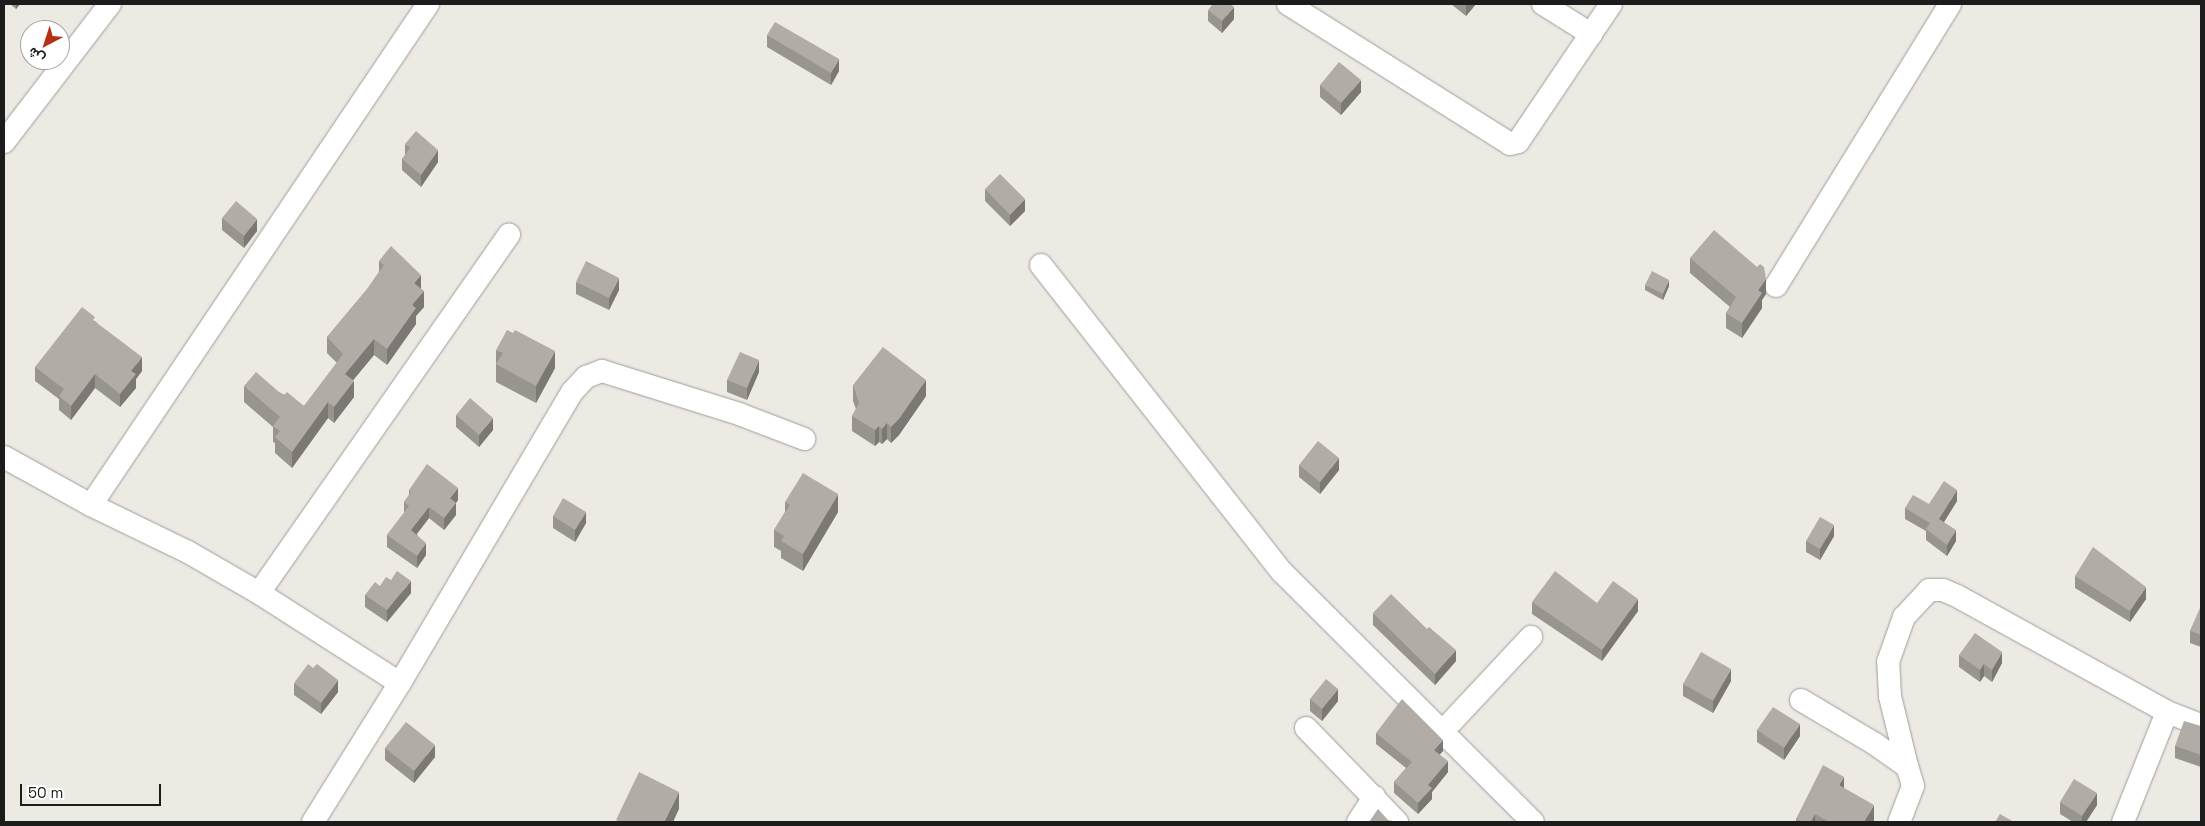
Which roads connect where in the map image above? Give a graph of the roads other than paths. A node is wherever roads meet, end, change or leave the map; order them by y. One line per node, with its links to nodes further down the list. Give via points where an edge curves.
1 (110, 4): 8 (street)
2 (428, 4): 14 (street)
3 (1288, 4): 7 (street, via 1510,144 1518,142)
4 (1543, 4): 7 (street)
5 (1611, 4): 7 (street)
6 (1950, 4): 11 (street)
7 (1591, 34)
8 (4, 142)
9 (509, 235): 15 (street)
10 (1041, 266): 22 (street, via 1282,572)
11 (1776, 286)
12 (804, 439): 17 (street, via 739,414 602,370 586,377 569,398)
13 (4, 457): 14 (street)
14 (91, 505): 15 (street, via 188,552)
15 (259, 593): 17 (street)
16 (1531, 637): 22 (street)
17 (400, 683): 25 (street)
18 (1801, 700): 23 (street)
19 (2167, 712): 20 (street); 23 (street, via 1957,596 1943,590 1929,590 1904,617 1888,662 1890,696); 30 (street)
20 (2201, 725)
21 (1306, 728): 24 (street)
22 (1443, 731): 28 (street)
23 (1907, 766): 29 (street, via 1913,786)
24 (1374, 797): 26 (street); 27 (street)
25 (313, 822)
26 (1358, 822)
27 (1397, 822)
28 (1533, 822)
29 (1899, 822)
30 (2123, 822)

